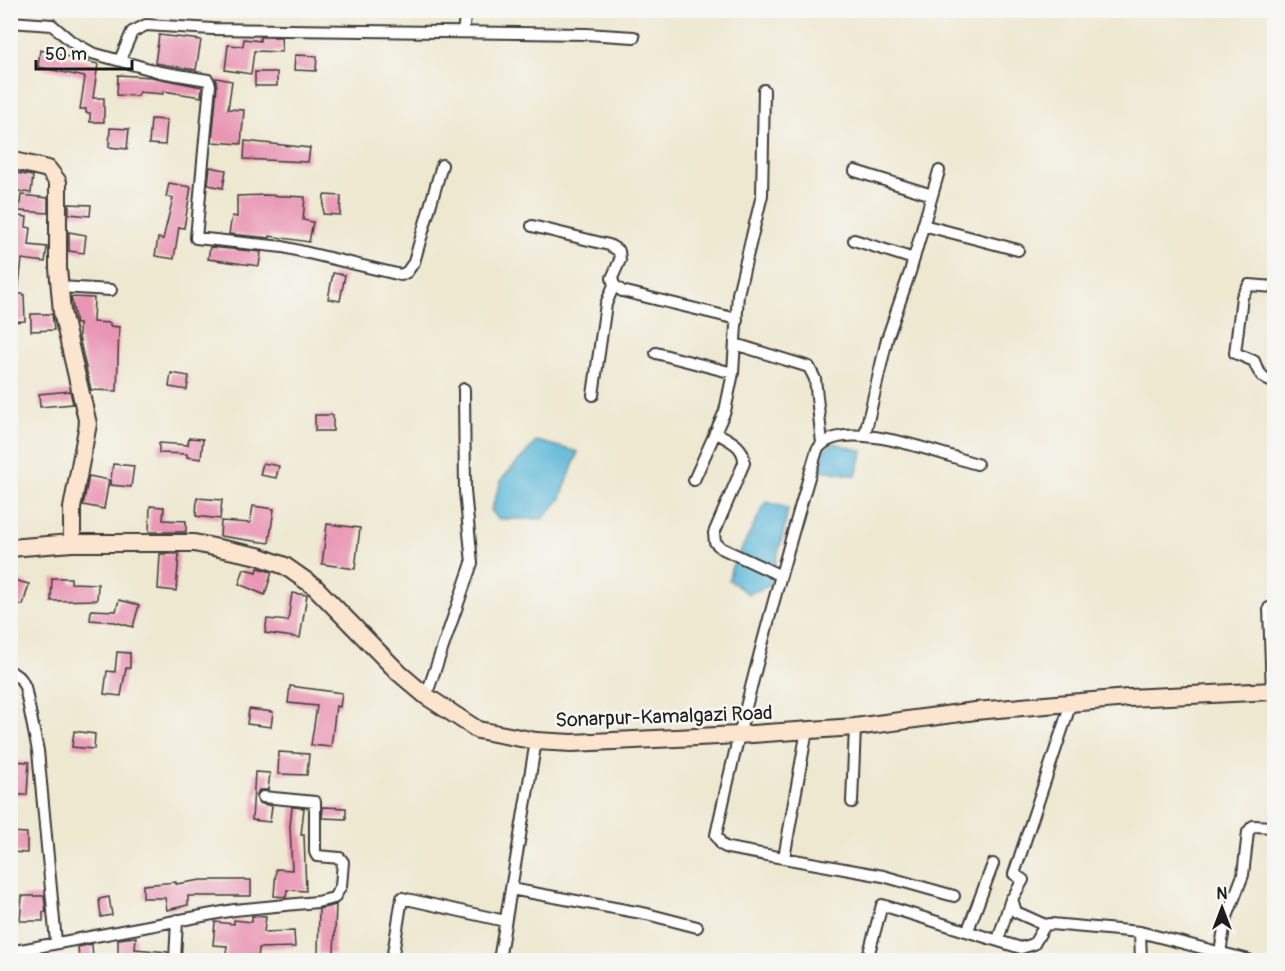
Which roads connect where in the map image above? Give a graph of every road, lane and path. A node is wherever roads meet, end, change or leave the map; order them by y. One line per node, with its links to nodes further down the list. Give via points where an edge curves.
1 (466, 10): 3 (street)
2 (10, 22): 5 (street, via 52,25 80,48)
3 (463, 32): 4 (street); 5 (street, via 213,30 146,25 132,32)
4 (634, 37)
5 (120, 60): 8 (street, via 208,80 195,238 283,248 400,274 407,272 414,262)
6 (765, 90): 21 (street, via 762,195 742,271)
7 (10, 160): 18 (main road, via 48,169 58,182)
8 (442, 165)
9 (855, 171): 11 (street)
10 (939, 171): 11 (street)
11 (932, 195): 12 (street)
12 (923, 225): 15 (street); 16 (street)
13 (532, 226): 17 (street, via 609,245 619,251)
14 (854, 240): 16 (street)
15 (1018, 250)
16 (914, 259): 29 (street, via 886,339)
17 (614, 285): 21 (street, via 637,296); 27 (street, via 606,304)
18 (60, 287): 20 (street); 33 (main road, via 65,331 88,424 72,508)
19 (1275, 287): 25 (street, via 1249,285 1242,297 1235,353 1254,361 1268,381)
20 (111, 290)
21 (737, 319): 22 (street)
22 (735, 344): 24 (street); 30 (street, via 808,367 815,379)
23 (656, 353): 24 (street)
24 (733, 373): 28 (street)
25 (1275, 382)
26 (464, 389): 39 (street, via 465,491 472,563)
27 (593, 395)
28 (716, 432): 32 (street); 35 (street, via 740,447 744,463 714,533 715,542)
29 (865, 434): 30 (street, via 831,438); 31 (street)
30 (822, 443): 35 (street)
31 (977, 464)
32 (694, 480)
33 (72, 543): 34 (main road, Sonarpur-Kamalgazi Road); 39 (main road, Sonarpur-Kamalgazi Road, via 194,543 258,556 285,566 315,587)
34 (10, 548)
35 (779, 574): 43 (street)
36 (1269, 609): 38 (street)
37 (10, 671): 60 (street, via 25,687 38,751)
38 (1273, 692): 40 (main road, Sonarpur-Kamalgazi Road)
39 (426, 696): 44 (main road, Sonarpur-Kamalgazi Road, via 477,730)
40 (1071, 703): 41 (main road, Sonarpur-Kamalgazi Road); 52 (street, via 1014,874 1023,880)
41 (855, 727): 42 (main road, Sonarpur-Kamalgazi Road); 46 (street)
42 (807, 730): 43 (main road, Sonarpur-Kamalgazi Road); 48 (street)
43 (738, 735): 44 (main road, Sonarpur-Kamalgazi Road, via 572,743); 48 (street, via 716,835 718,841 728,848)
44 (536, 741): 50 (street)
45 (263, 796): 53 (street, via 315,802 315,852 317,856 340,858 343,862 339,894 317,902 234,909)
46 (852, 802)
47 (1275, 827): 62 (street, via 1253,826 1248,832 1243,875 1225,922)
48 (784, 858): 51 (street, via 883,876)
49 (993, 864): 57 (street)
50 (511, 889): 54 (street); 56 (street)
51 (954, 896)
52 (1012, 899): 55 (street, via 1016,912); 59 (street)
53 (177, 920): 60 (street); 63 (street)
54 (505, 921): 64 (street, via 402,898); 65 (street)
55 (1045, 925): 58 (street); 59 (street, via 1029,948)
56 (697, 927)
57 (968, 930): 59 (street); 66 (street, via 882,905)
58 (1140, 932): 62 (street); 67 (street)
59 (998, 940)
60 (56, 942): 61 (street)
61 (10, 952)
62 (1220, 953): 68 (street)
63 (175, 960)
64 (392, 960)
65 (499, 960)
66 (867, 960)
67 (1141, 960)
68 (1250, 960)

